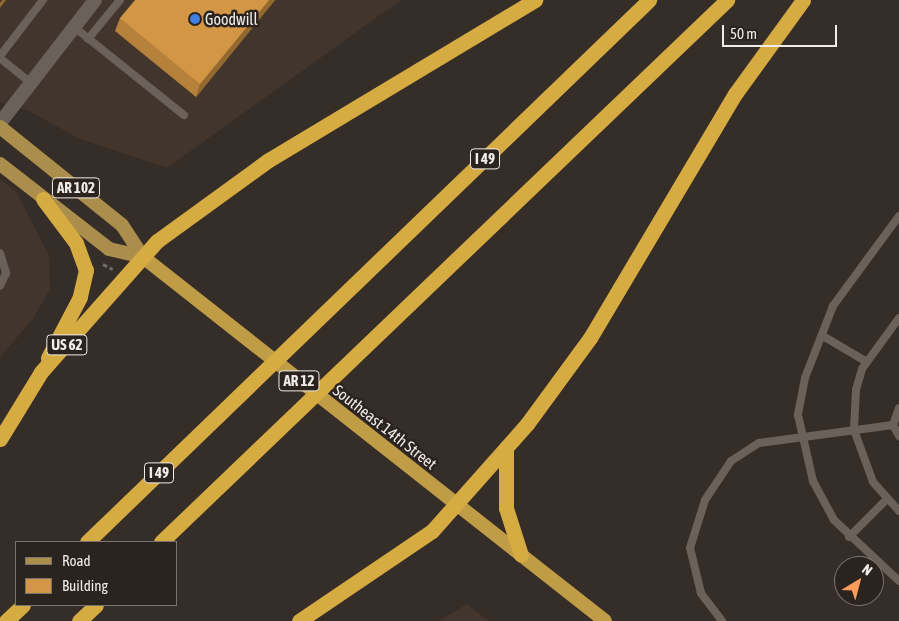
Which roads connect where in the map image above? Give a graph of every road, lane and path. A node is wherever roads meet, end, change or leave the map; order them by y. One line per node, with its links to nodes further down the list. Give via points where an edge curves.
1 (43, 0): 10 (lane)
2 (96, 0): 8 (street)
3 (120, 0): 9 (lane)
4 (535, 0): 19 (highway, via 267,161 157,241)
5 (649, 0): 38 (highway, I 49)
6 (727, 0): 39 (highway)
7 (803, 0): 33 (highway, via 735,94 590,338)
8 (74, 27): 9 (lane); 11 (street)
9 (88, 39): 12 (lane)
10 (0, 57): 11 (lane)
11 (31, 83): 13 (street)
12 (184, 115)
13 (0, 123)
14 (0, 127): 19 (main road, Southeast 14th Street / AR 102, via 122,225)
15 (0, 164): 16 (main road, Southeast 14th Street / AR 102)
16 (43, 199): 19 (main road, Southeast 14th Street / AR 102, via 109,249); 26 (highway, US 62, via 76,243 86,270 78,302)
17 (899, 216): 24 (lane, via 842,290)
18 (0, 253): 22 (lane, via 6,266)
19 (144, 258): 26 (highway, US 62); 35 (highway, Southeast 14th Street / AR 12)
20 (96, 265): 21 (path)
21 (113, 269)
22 (1, 284)
23 (899, 318): 25 (lane)
24 (823, 336): 25 (lane); 30 (lane, via 806,378 798,415)
25 (867, 362): 29 (lane, via 856,390)
26 (41, 372): 32 (highway, US 62)
27 (899, 408): 28 (lane)
28 (893, 425): 29 (lane); 31 (lane)
29 (854, 430): 30 (lane); 34 (lane, via 861,457)
30 (801, 434): 37 (lane, via 813,482); 48 (lane, via 742,451 705,500 691,558 701,593)
31 (899, 436)
32 (0, 439)
33 (506, 448): 35 (highway); 40 (highway, via 505,502)
34 (886, 498): 36 (lane); 37 (lane)
35 (454, 504): 40 (highway, Southeast 14th Street / AR 12); 46 (highway, via 432,531)
36 (899, 511)
37 (849, 537): 41 (lane)
38 (88, 541)
39 (161, 541)
40 (520, 555): 47 (highway, Southeast 14th Street / AR 12)
41 (899, 581)
42 (22, 606): 44 (highway)
43 (95, 606): 45 (highway)
44 (6, 621)
45 (79, 621)
46 (299, 621)
47 (605, 621)
48 (722, 621)

